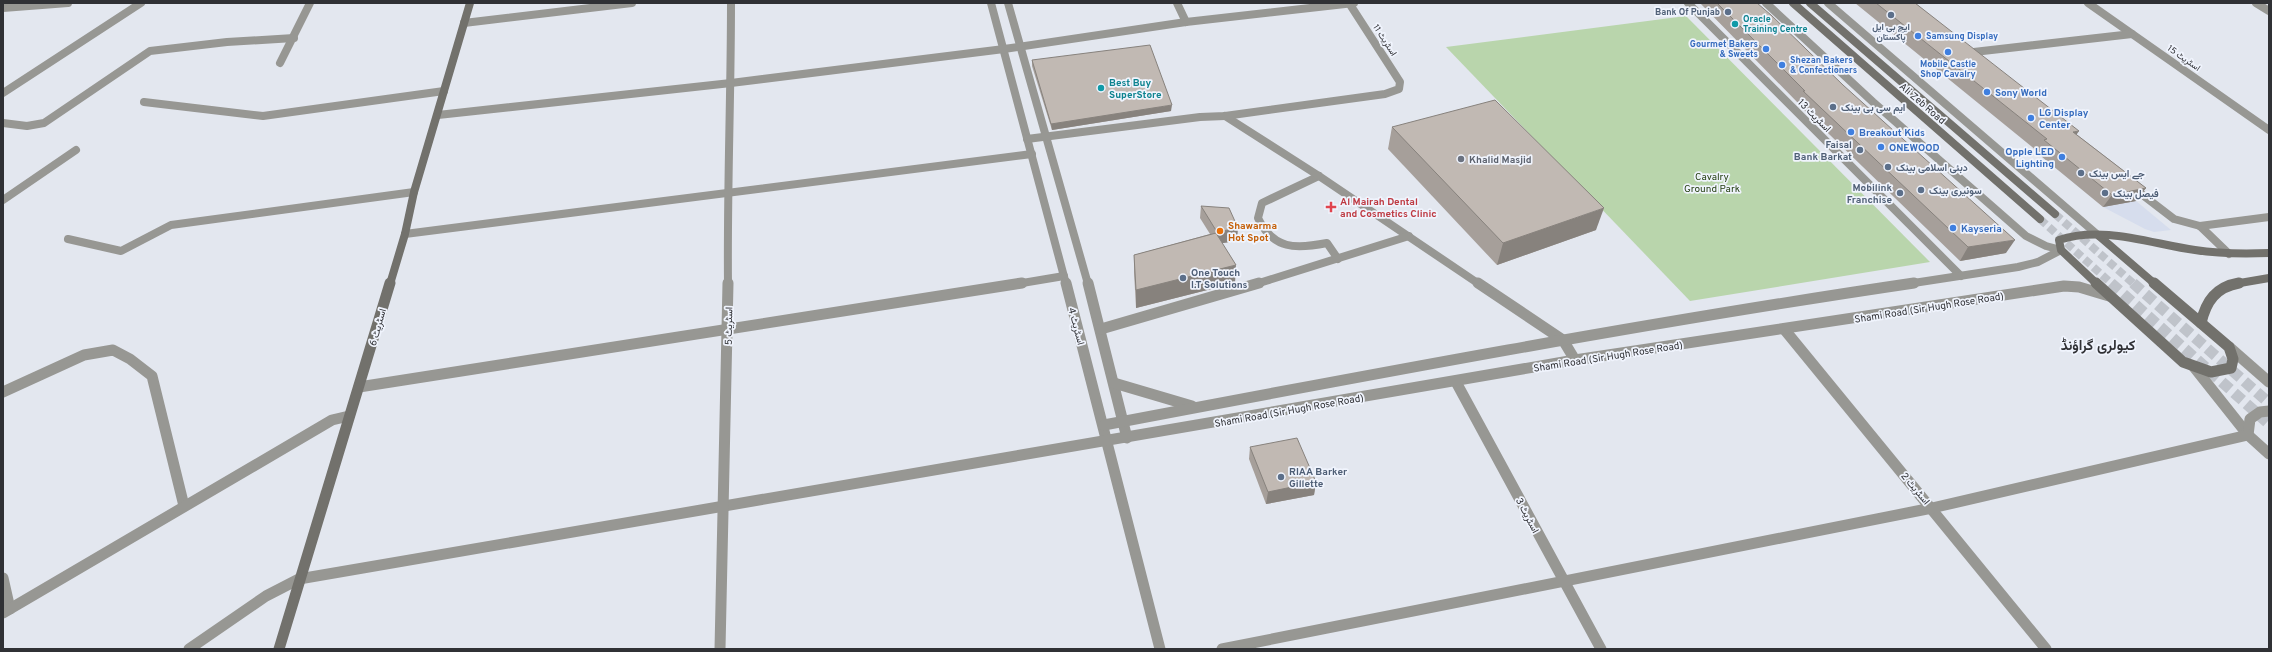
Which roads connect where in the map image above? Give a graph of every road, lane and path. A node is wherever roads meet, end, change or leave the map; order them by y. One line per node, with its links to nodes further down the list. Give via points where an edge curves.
1 (68, 3): 18 (street)
2 (141, 3): 30 (street)
3 (310, 3): 23 (street)
4 (470, 3): 21 (main road, اسٹریٹ 6)
5 (632, 3): 21 (street)
6 (730, 3): 28 (street, اسٹریٹ 5)
7 (991, 3): 25 (street, اسٹریٹ 4)
8 (1008, 3): 24 (street)
9 (1177, 3): 20 (street)
10 (1351, 3): 20 (street); 33 (street, اسٹریٹ 11, via 1400,82 1399,89 1385,94)
11 (1688, 3): 58 (street, اسٹریٹ 13)
12 (1766, 3): 53 (street, via 1873,102 2026,236)
13 (1793, 3): 47 (main road, Ali Zeb Road)
14 (1810, 3): 45 (main road, Ali Zeb Road)
15 (1828, 3): 51 (street)
16 (2088, 3): 22 (street, اسٹریٹ 15)
17 (2256, 3): 19 (street)
18 (3, 8)
19 (2269, 11)
20 (1186, 22): 24 (street)
21 (464, 23): 29 (main road, اسٹریٹ 6)
22 (2132, 34): 27 (street, via 1961,51); 35 (street, اسٹریٹ 15)
23 (294, 38): 26 (street); 34 (street, via 227,42 150,52 44,123 27,126)
24 (1020, 46): 25 (street); 36 (street)
25 (1004, 49): 28 (street); 37 (street, اسٹریٹ 4)
26 (280, 63)
27 (1977, 63)
28 (731, 82): 32 (street); 43 (street, اسٹریٹ 5)
29 (444, 91): 31 (street, via 263,116); 32 (main road, اسٹریٹ 6)
30 (3, 93)
31 (144, 102)
32 (438, 115): 42 (main road, اسٹریٹ 6)
33 (1225, 116): 36 (street); 40 (street)
34 (3, 122)
35 (2269, 130)
36 (1045, 136): 37 (street); 63 (street)
37 (1027, 139): 39 (street, اسٹریٹ 4)
38 (76, 150): 44 (street)
39 (1032, 154): 43 (street); 57 (street, اسٹریٹ 4)
40 (1320, 176): 50 (street); 56 (street, via 1262,203 1258,218 1264,232 1274,240 1288,245 1311,246 1327,243)
41 (2124, 180): 48 (street, via 2174,219)
42 (414, 192): 49 (main road, اسٹریٹ 6); 52 (street, via 171,225 121,251)
43 (727, 193): 49 (street); 62 (street, اسٹریٹ 5)
44 (3, 200)
45 (2055, 214)
46 (2269, 217): 48 (street)
47 (2040, 219)
48 (2200, 226): 55 (street)
49 (405, 234): 72 (main road, اسٹریٹ 6)
50 (1409, 236): 56 (street); 65 (street)
51 (2099, 236): 53 (main road, via 2064,237 2059,240); 55 (main road); 61 (main road)
52 (68, 239)
53 (2061, 250): 58 (street, Shami Road (Sir Hugh Rose Road), via 2030,265); 60 (main road)
54 (2269, 253): 55 (main road)
55 (2229, 254)
56 (1338, 258): 63 (street)
57 (1064, 276): 62 (street); 78 (street, اسٹریٹ 4)
58 (1961, 276): 65 (street, Shami Road (Sir Hugh Rose Road), via 1764,305)
59 (2269, 278): 61 (main road, via 2222,287 2208,299)
60 (2109, 296): 64 (street, Shami Road (Sir Hugh Rose Road), via 2079,287 2064,286); 68 (main road, via 2183,362)
61 (2201, 323): 66 (main road)
62 (728, 328): 72 (street); 84 (street, اسٹریٹ 5)
63 (1101, 329): 71 (street)
64 (1784, 329): 67 (street, Shami Road (Sir Hugh Rose Road)); 85 (street, اسٹریٹ 2)
65 (1563, 340): 67 (street); 74 (street, Shami Road (Sir Hugh Rose Road))
66 (2229, 347): 68 (main road, via 2233,359 2231,368 2211,372); 70 (street)
67 (1575, 360): 69 (street, Shami Road (Sir Hugh Rose Road))
68 (2194, 368): 79 (street)
69 (1456, 382): 80 (street, Shami Road (Sir Hugh Rose Road)); 88 (street, اسٹریٹ 3)
70 (2269, 382)
71 (1114, 383): 74 (street); 77 (street)
72 (359, 387): 76 (main road, اسٹریٹ 6)
73 (3, 392): 83 (street, via 84,355 113,350 130,359 152,376)
74 (1194, 407): 77 (street, Shami Road (Sir Hugh Rose Road))
75 (2269, 411): 79 (street, via 2254,415 2250,419)
76 (349, 416): 83 (street, via 332,420); 87 (main road, اسٹریٹ 6)
77 (1122, 422): 78 (street, Shami Road (Sir Hugh Rose Road)); 80 (street)
78 (1104, 425): 81 (street, اسٹریٹ 4)
79 (2248, 435): 82 (street); 85 (street)
80 (1127, 438): 81 (street, Shami Road (Sir Hugh Rose Road))
81 (1108, 442): 84 (street, Shami Road (Sir Hugh Rose Road)); 93 (street, اسٹریٹ 4)
82 (2269, 454)
83 (184, 506): 89 (street)
84 (722, 507): 87 (street, Shami Road (Sir Hugh Rose Road)); 92 (street, اسٹریٹ 5)
85 (1932, 508): 88 (street); 96 (street, اسٹریٹ 2)
86 (3, 578): 89 (street)
87 (299, 579): 90 (street, Shami Road (Sir Hugh Rose Road), via 266,596); 91 (main road, اسٹریٹ 6)
88 (1564, 582): 94 (street); 95 (street, اسٹریٹ 3)
89 (6, 611)
90 (189, 649)
91 (280, 649)
92 (720, 649)
93 (1160, 649)
94 (1222, 649)
95 (1601, 649)
96 (2046, 649)

